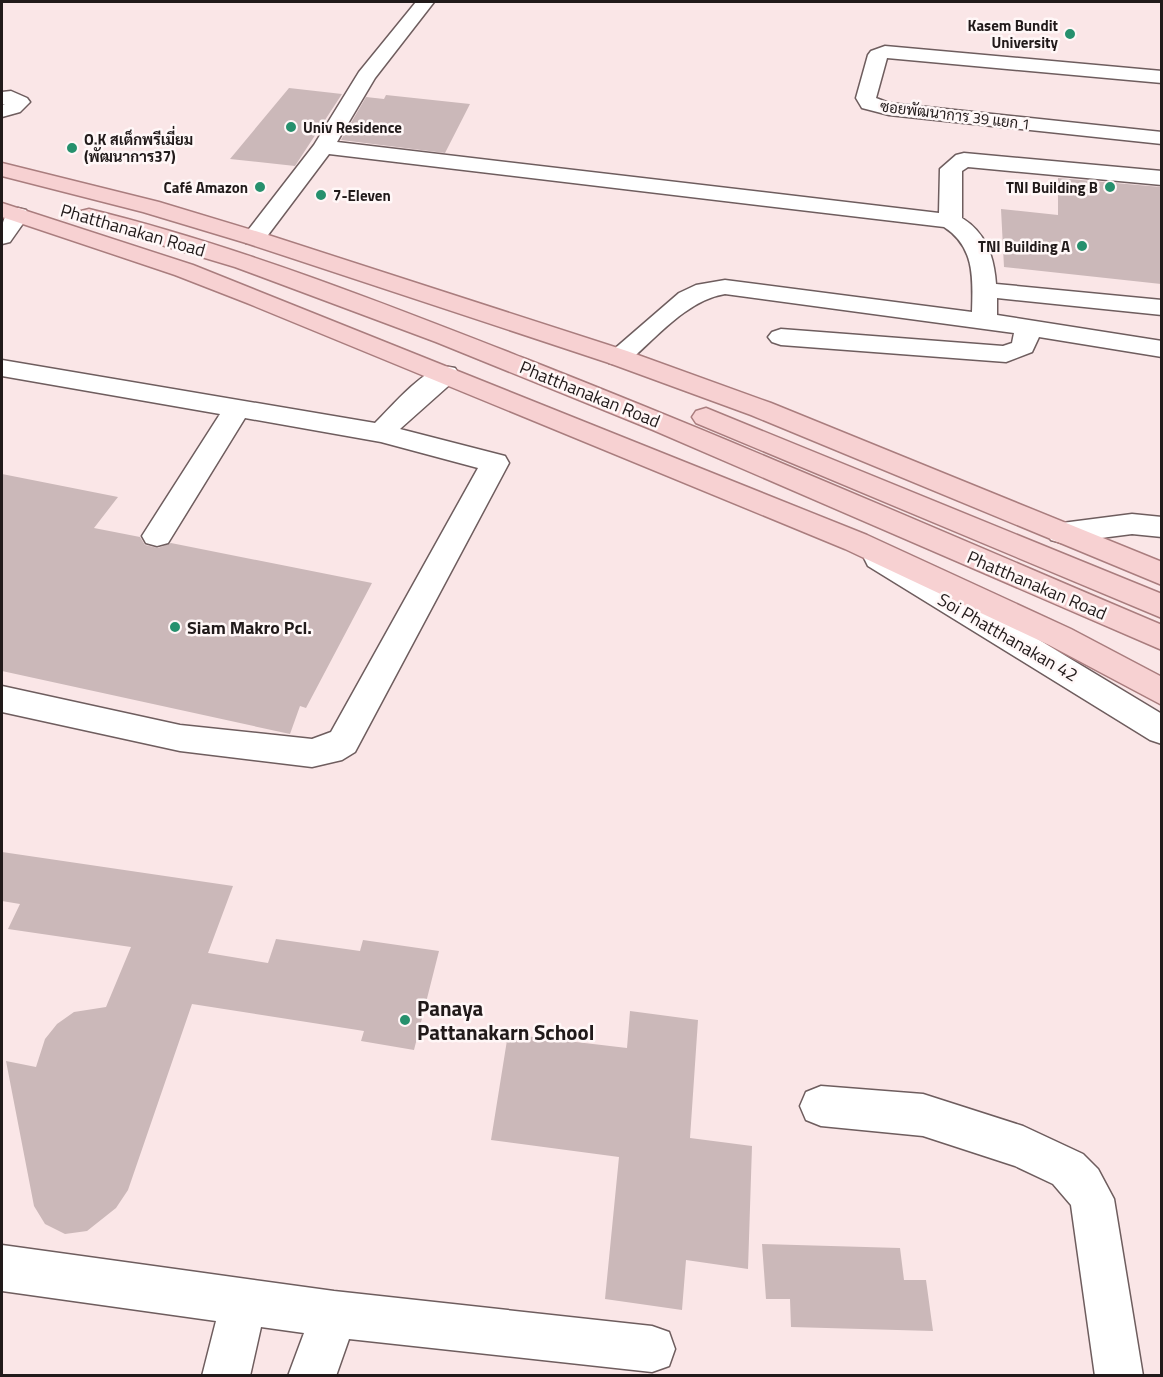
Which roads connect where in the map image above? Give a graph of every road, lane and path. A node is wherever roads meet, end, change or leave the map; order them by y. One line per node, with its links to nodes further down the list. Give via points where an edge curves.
1 (401, 2): 3 (street)
2 (425, 2): 6 (street)
3 (387, 18)
4 (339, 77): 6 (street)
5 (1161, 77): 9 (street, ซอยพัฒนาการ 39 แยก 1, via 885,52 878,55 866,98 869,104 889,109)
6 (364, 82): 10 (street)
7 (2, 98): 8 (street, via 20,102)
8 (2, 111)
9 (1161, 138)
10 (323, 147): 14 (street); 16 (street)
11 (2, 170): 16 (main road, Phatthanakan Road, via 151,207)
12 (1161, 178): 14 (street, via 964,160 951,169)
13 (7, 207): 15 (street); 26 (main road, via 184,270); 35 (main road, Phatthanakan Road, via 151,233 393,316 657,421)
14 (950, 221): 17 (street, via 967,232 977,249)
15 (2, 237)
16 (254, 238): 18 (main road, Phatthanakan Road)
17 (986, 290): 19 (street); 20 (street)
18 (439, 298): 24 (main road, Phatthanakan Road); 34 (main road, via 535,346)
19 (1161, 309)
20 (984, 321): 21 (street); 24 (street, via 725,287 688,298)
21 (1029, 327): 22 (street, via 1023,347 1006,354); 23 (street)
22 (781, 337)
23 (1161, 349)
24 (618, 357): 30 (main road, Phatthanakan Road, via 761,409)
25 (2, 369): 27 (street)
26 (446, 374): 28 (street); 32 (main road)
27 (237, 409): 28 (street); 31 (street)
28 (381, 433): 37 (street, via 495,463 343,742 330,750 312,753 180,738)
29 (1161, 527): 30 (street, via 1132,524)
30 (1062, 533): 33 (main road, Phatthanakan Road)
31 (157, 536)
32 (856, 542): 36 (main road, via 1060,637); 38 (street, Soi Phatthanakan 42, via 939,597 1119,702)
33 (1161, 574)
34 (1161, 607)
35 (1161, 638)
36 (1161, 693)
37 (2, 699)
38 (1161, 731)
39 (821, 1106): 46 (street, via 923,1115 1023,1147 1068,1169 1092,1199)
40 (2, 1268): 41 (street)
41 (244, 1302): 42 (street); 44 (street)
42 (333, 1314): 43 (street); 45 (street)
43 (652, 1349)
44 (226, 1376)
45 (312, 1376)
46 (1119, 1376)

